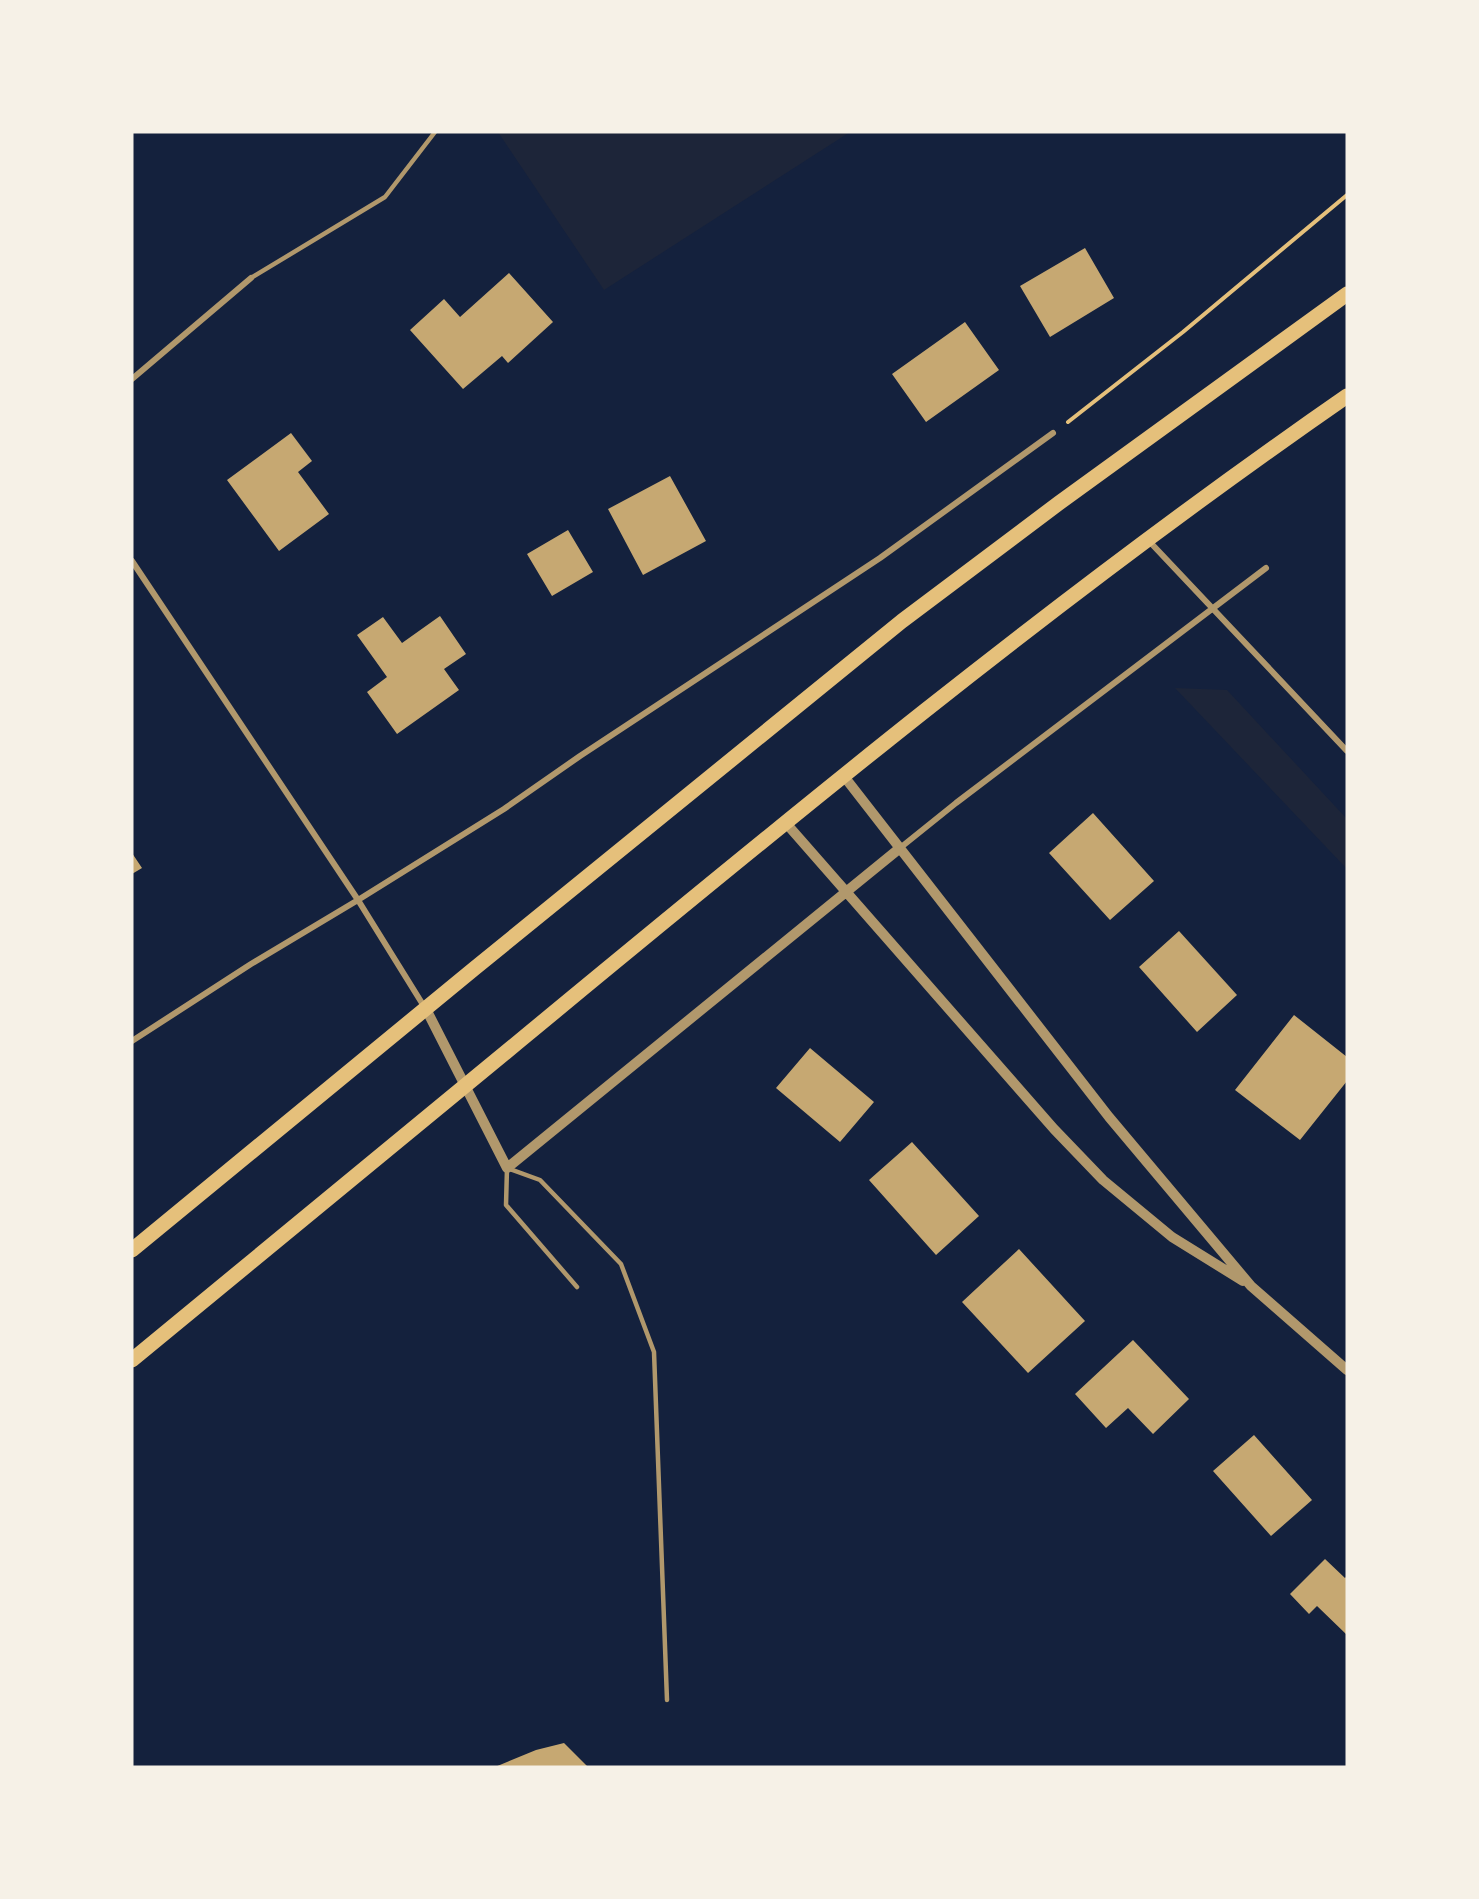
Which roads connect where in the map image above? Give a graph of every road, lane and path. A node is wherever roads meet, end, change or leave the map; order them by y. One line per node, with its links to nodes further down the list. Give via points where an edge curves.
1 (435, 132): 3 (lane, via 385,197)
2 (1347, 195): 7 (path, via 1184,332)
3 (251, 278): 5 (street)
4 (1347, 294): 18 (main road, via 902,621)
5 (132, 379)
6 (1347, 396): 8 (main road)
7 (1053, 433): 17 (street, via 880,558 504,809)
8 (1147, 539): 11 (street); 13 (main road)
9 (132, 561): 17 (street)
10 (1266, 568): 11 (street)
11 (1211, 609): 12 (street); 15 (street)
12 (1347, 751)
13 (843, 775): 14 (main road); 15 (street)
14 (785, 822): 16 (street); 20 (main road)
15 (900, 848): 16 (street); 23 (street, via 1109,1117)
16 (846, 891): 21 (street); 23 (street, via 1103,1180 1172,1237)
17 (358, 900): 18 (street); 19 (street)
18 (426, 1008): 20 (street); 22 (main road)
19 (132, 1041)
20 (466, 1085): 21 (street); 25 (main road)
21 (507, 1168): 24 (lane, via 506,1205); 27 (lane, via 540,1180 621,1264 654,1352)
22 (132, 1250)
23 (1251, 1286): 26 (street)
24 (578, 1287)
25 (132, 1360)
26 (1347, 1370)
27 (668, 1700)

